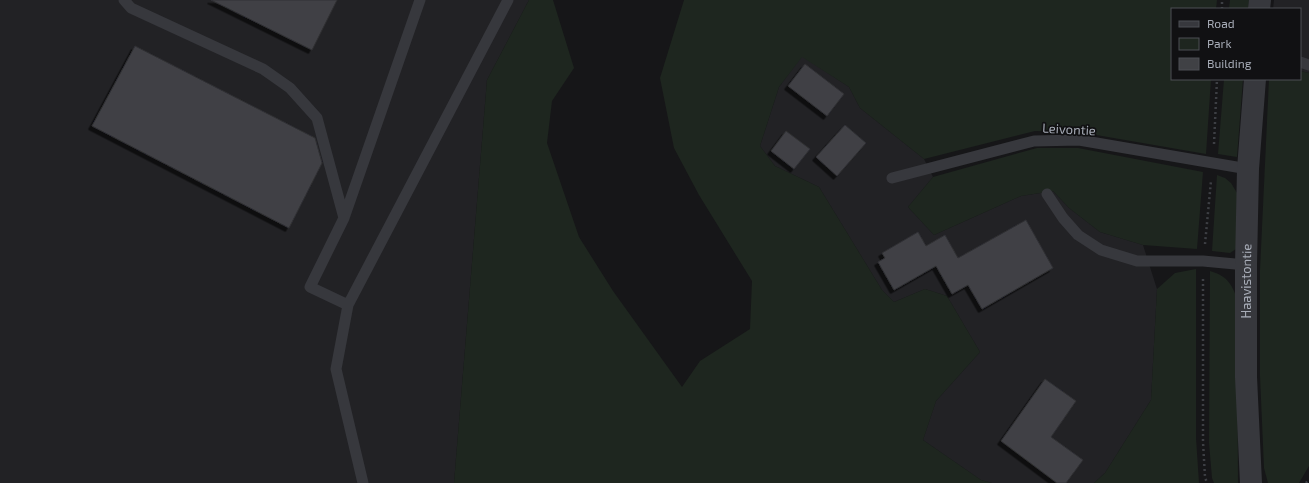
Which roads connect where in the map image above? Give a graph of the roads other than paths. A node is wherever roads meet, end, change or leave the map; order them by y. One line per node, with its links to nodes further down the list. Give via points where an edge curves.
1 (124, 0): 8 (lane, via 131,8 263,69 290,88 317,118)
2 (420, 0): 8 (lane)
3 (508, 0): 10 (lane)
4 (1255, 80): 5 (street, Haavistontie)
5 (1248, 169): 6 (lane, Leivontie, via 1079,140 1034,141); 9 (street, Haavistontie)
6 (892, 178)
7 (1047, 194): 9 (lane, via 1078,235 1101,250 1137,261 1203,261)
8 (344, 218): 10 (lane, via 310,287)
9 (1246, 265): 12 (street, Haavistontie, via 1246,377)
10 (348, 305): 11 (lane, via 336,369)
11 (363, 483)
12 (1251, 483)

